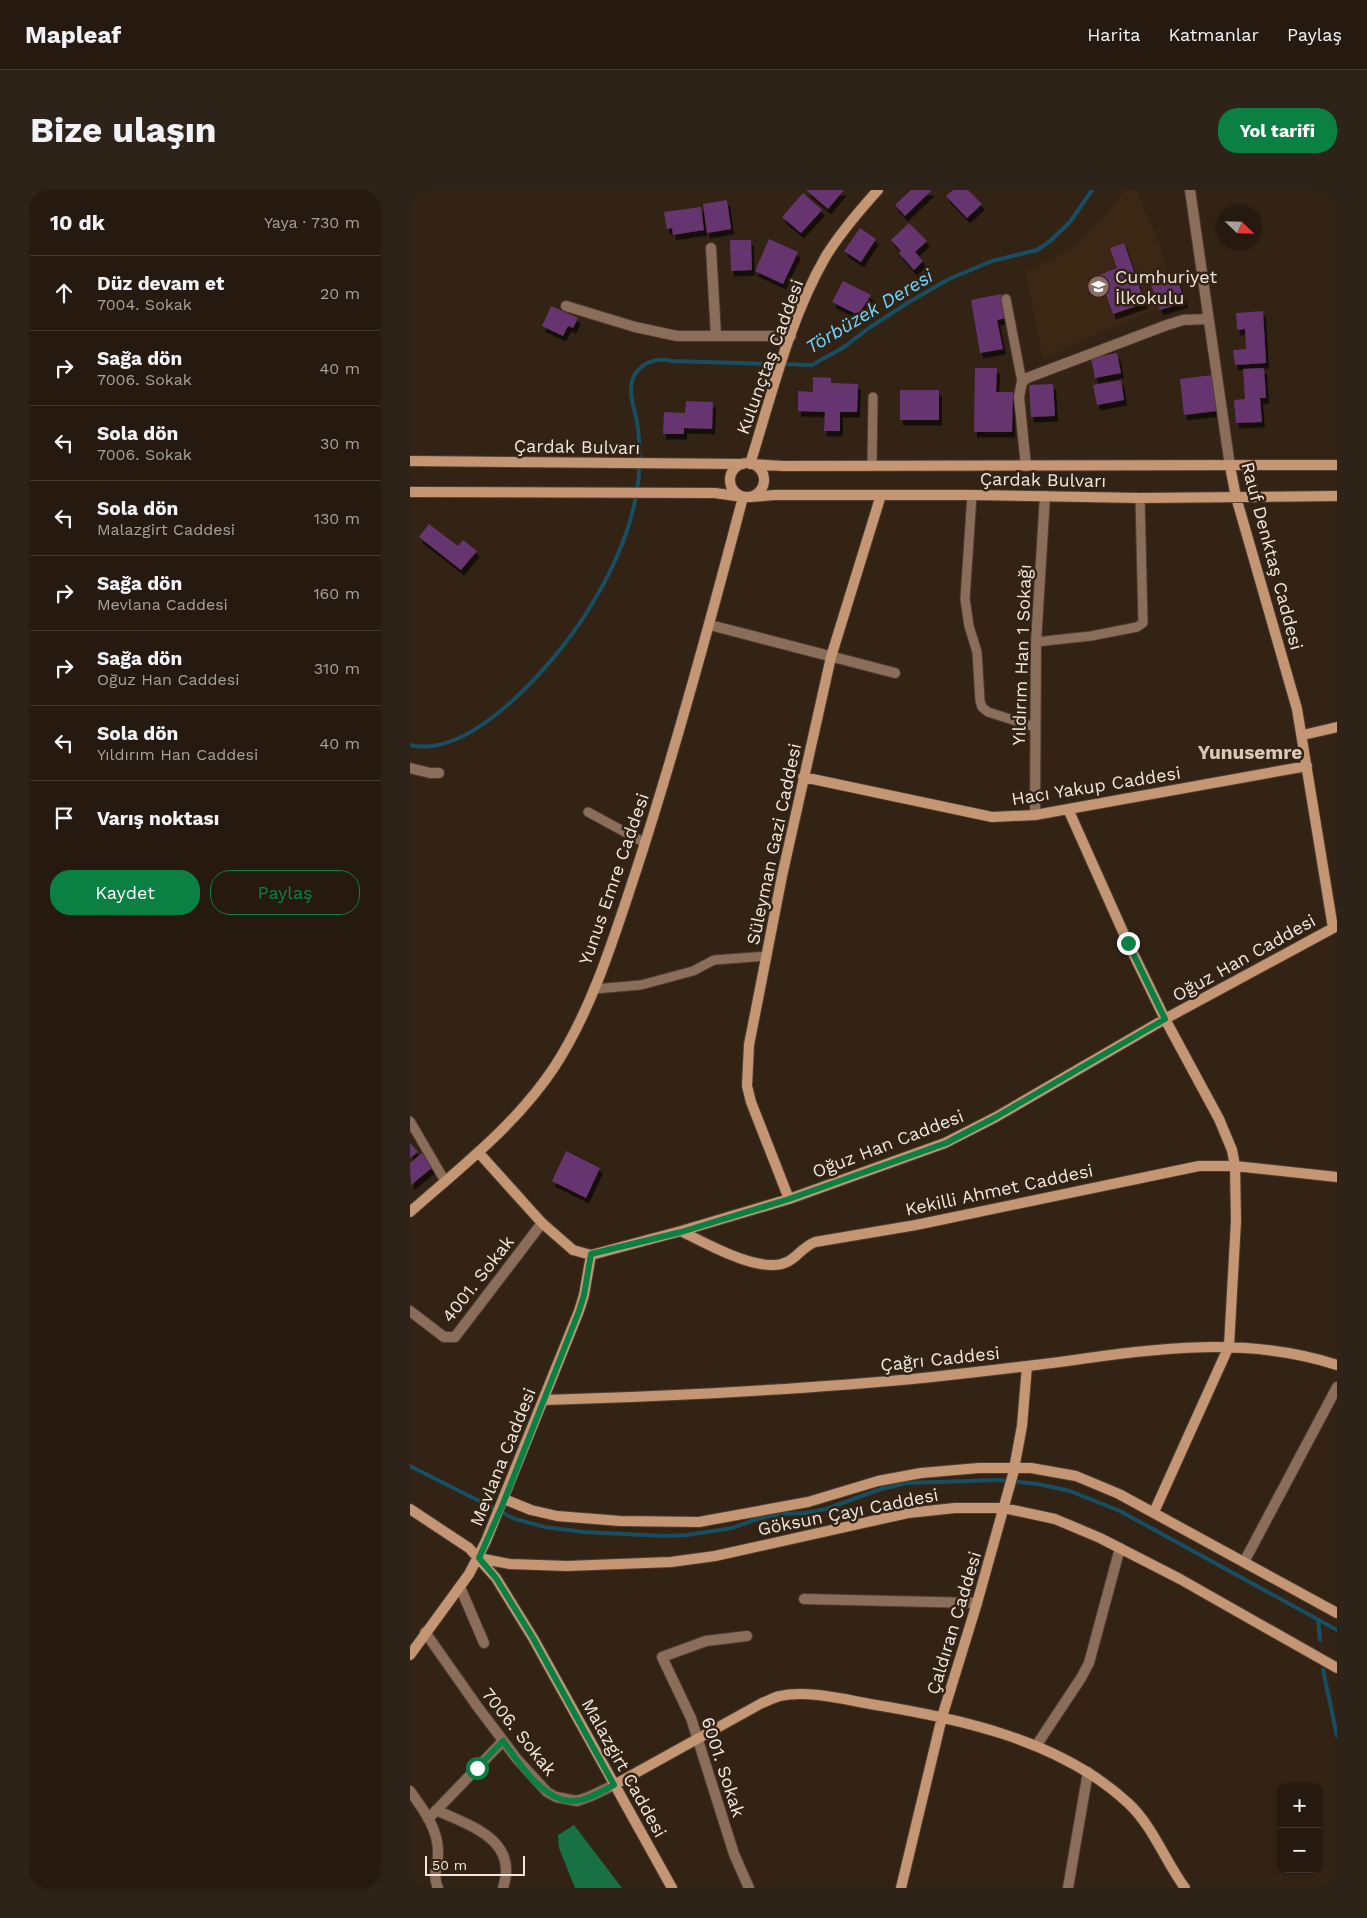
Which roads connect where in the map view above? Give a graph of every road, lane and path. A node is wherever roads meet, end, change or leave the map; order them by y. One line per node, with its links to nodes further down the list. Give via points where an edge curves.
1 (878, 190): 8 (street, Kulunçtaş Caddesi, via 826,257)
2 (1190, 190): 6 (street, Rauf Denktaş Caddesi)
3 (711, 248): 7 (street)
4 (1006, 299): 9 (lane)
5 (566, 306): 7 (street, via 658,332)
6 (1208, 319): 9 (street, via 1183,320 1167,325); 16 (street, Rauf Denktaş Caddesi)
7 (716, 336): 8 (street)
8 (791, 336): 12 (street, Kulunçtaş Caddesi)
9 (1022, 382): 15 (street, via 1019,398)
10 (873, 397): 13 (lane)
11 (410, 461): 12 (street, Çardak Bulvarı)
12 (747, 464): 13 (street, Çardak Bulvarı); 22 (street, via 735,468 730,480 732,490); 22 (street, via 761,471 764,481 758,493)
13 (872, 465): 15 (street, Çardak Bulvarı)
14 (1337, 465): 16 (street, Çardak Bulvarı)
15 (1026, 466): 16 (street, Çardak Bulvarı)
16 (1230, 466): 23 (street, Rauf Denktaş Caddesi)
17 (410, 492): 22 (street, Çardak Bulvarı, via 715,493)
18 (881, 495): 19 (street, Çardak Bulvarı); 22 (street, Çardak Bulvarı); 27 (street, Süleyman Gazi Caddesi)
19 (972, 495): 20 (street, Çardak Bulvarı); 29 (lane, via 965,599 977,652 980,701 988,712)
20 (1045, 496): 24 (street, Çardak Bulvarı); 26 (street, Yıldırım Han 1 Sokağı)
21 (1337, 496): 23 (street, Çardak Bulvarı)
22 (746, 497): 25 (street, Yunus Emre Caddesi)
23 (1236, 497): 24 (street, Çardak Bulvarı); 31 (street, Rauf Denktaş Caddesi, via 1292,688)
24 (1140, 498): 26 (lane, via 1143,623 1090,636)
25 (710, 625): 27 (street); 39 (street, Yunus Emre Caddesi)
26 (1036, 642): 29 (street, Yıldırım Han 1 Sokağı)
27 (831, 657): 28 (street); 35 (street, Süleyman Gazi Caddesi)
28 (895, 673)
29 (1035, 727): 38 (street, Yıldırım Han 1 Sokağı)
30 (1337, 727): 31 (street)
31 (1302, 735): 32 (street, Rauf Denktaş Caddesi)
32 (1307, 766): 36 (street, Hacı Yakup Caddesi); 40 (street, Rauf Denktaş Caddesi)
33 (410, 768): 34 (street, via 430,774)
34 (439, 773)
35 (803, 777): 38 (street, Hacı Yakup Caddesi, via 992,817); 41 (street, Süleyman Gazi Caddesi)
36 (1068, 809): 38 (street, Hacı Yakup Caddesi); 43 (street)
37 (588, 812): 39 (lane)
38 (1035, 815)
39 (645, 843): 42 (street, Yunus Emre Caddesi)
40 (1335, 927): 43 (street, Oğuz Han Caddesi)
41 (767, 956): 42 (lane, via 714,960 692,971 641,986); 49 (street, Süleyman Gazi Caddesi, via 749,1045 747,1086 758,1124)
42 (594, 988): 45 (street, Yunus Emre Caddesi, via 555,1065 521,1109)
43 (1165, 1019): 46 (street, via 1219,1119); 49 (street, Oğuz Han Caddesi, via 946,1143)
44 (410, 1121): 48 (lane)
45 (478, 1153): 48 (street, Yunus Emre Caddesi); 51 (street)
46 (1235, 1166): 47 (street, Kekilli Ahmet Caddesi); 52 (street, Kekilli Ahmet Caddesi, via 1199,1166 916,1225 815,1242 779,1265 746,1261); 55 (street, via 1236,1221)
47 (1337, 1176)
48 (445, 1181): 50 (street, Yunus Emre Caddesi)
49 (789, 1199): 52 (street, Oğuz Han Caddesi)
50 (410, 1212)
51 (542, 1223): 53 (street, via 572,1250); 54 (street, 4001. Sokak, via 455,1337 444,1337)
52 (681, 1232): 53 (street, Oğuz Han Caddesi)
53 (591, 1254): 59 (street, Mevlana Caddesi, via 584,1295)
54 (410, 1311)
55 (1229, 1346): 56 (street, Çağrı Caddesi, via 1293,1353); 57 (street, Çağrı Caddesi, via 1135,1352); 64 (street)
56 (1337, 1365)
57 (1027, 1366): 59 (street, Çağrı Caddesi, via 821,1388); 60 (street, Çaldıran Caddesi)
58 (1337, 1387): 67 (street)
59 (544, 1400): 61 (street, Mevlana Caddesi)
60 (1014, 1471): 61 (street, Göksun Çayı Caddesi, via 947,1470 894,1478 815,1500 699,1522 580,1519); 62 (street, Çaldıran Caddesi); 64 (street, Göksun Çayı Caddesi, via 1039,1469 1076,1476)
61 (503, 1503): 66 (street, Mevlana Caddesi)
62 (1004, 1508): 65 (street, Göksun Çayı Caddesi, via 1072,1525); 66 (street, Göksun Çayı Caddesi, via 955,1508 908,1514 715,1556 671,1562 553,1566 510,1564); 70 (street, Çaldıran Caddesi)
63 (410, 1509): 66 (street, Malazgirt Caddesi)
64 (1154, 1512): 67 (street, Göksun Çayı Caddesi)
65 (1120, 1548): 76 (street, Göksun Çayı Caddesi, via 1180,1578); 80 (street, via 1089,1663)
66 (479, 1558): 68 (street, Mevlana Caddesi); 82 (street, Malazgirt Caddesi, via 496,1578 533,1638)
67 (1244, 1562): 71 (street, Göksun Çayı Caddesi)
68 (460, 1587): 72 (street, Mevlana Caddesi); 74 (street)
69 (804, 1599): 70 (street)
70 (977, 1603): 77 (street, Çaldıran Caddesi)
71 (1337, 1613)
72 (425, 1632): 75 (street, Mevlana Caddesi); 79 (street, 7006. Sokak)
73 (747, 1636): 78 (street, 6001. Sokak, via 706,1641 662,1657)
74 (484, 1643)
75 (410, 1655)
76 (1337, 1668)
77 (942, 1717): 78 (street, via 792,1694 762,1703); 80 (street); 90 (street, Çaldıran Caddesi)
78 (698, 1738): 82 (street); 89 (street, 6001. Sokak, via 734,1854)
79 (503, 1741): 82 (street, 7006. Sokak, via 534,1781 556,1798 577,1801); 84 (street)
80 (1036, 1746): 81 (street)
81 (1088, 1772): 91 (street); 92 (street, via 1137,1811)
82 (614, 1785): 88 (street, Malazgirt Caddesi)
83 (410, 1791): 85 (street)
84 (436, 1810): 85 (street); 87 (street, via 474,1827 498,1846 508,1870)
85 (428, 1819): 86 (street, via 437,1843 434,1877)
86 (438, 1888)
87 (503, 1888)
88 (672, 1888)
89 (749, 1888)
90 (902, 1888)
91 (1068, 1888)
92 (1184, 1888)

